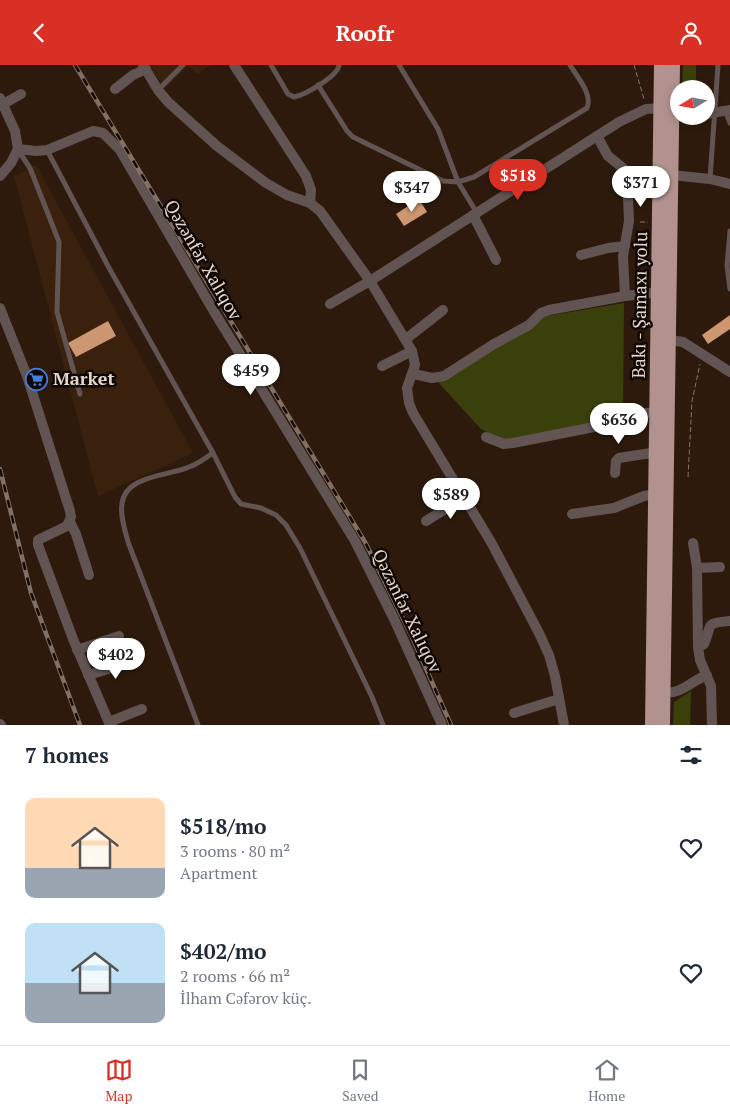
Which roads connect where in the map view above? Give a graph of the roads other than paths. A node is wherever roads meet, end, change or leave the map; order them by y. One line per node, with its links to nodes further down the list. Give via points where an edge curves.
1 (183, 65): 14 (lane)
2 (234, 65): 31 (street, via 306,176 311,190)
3 (271, 65): 12 (lane, via 288,94 294,97)
4 (339, 65): 12 (lane, via 336,73)
5 (399, 65): 29 (lane, via 438,129)
6 (570, 65): 29 (lane, via 588,95 587,108 474,177)
7 (662, 65): 17 (highway, Bakı - Şamaxı yolu)
8 (673, 65): 11 (highway, Bakı - Şamaxı yolu)
9 (718, 65): 18 (lane)
10 (145, 67): 13 (street); 14 (street)
11 (672, 80)
12 (318, 85): 29 (lane, via 353,137 443,181)
13 (115, 89)
14 (158, 90): 31 (street, via 168,103 231,157 280,192)
15 (21, 94): 16 (street)
16 (1, 103): 24 (street, via 15,131)
17 (670, 108)
18 (719, 111): 20 (lane); 28 (lane)
19 (670, 113): 23 (street, via 646,109)
20 (730, 123)
21 (670, 125): 39 (highway, Bakı - Şamaxı yolu)
22 (671, 125): 26 (highway, Bakı - Şamaxı yolu)
23 (597, 136): 32 (street); 34 (street, via 608,156 627,175 629,221)
24 (18, 149): 25 (street, Qəzənfər Xalıqov); 27 (street); 50 (lane, via 30,168 59,242 58,312)
25 (47, 149): 54 (lane, via 108,266); 79 (street, Qəzənfər Xalıqov, via 93,131 103,133 120,150 216,315 355,541)
26 (672, 175): 28 (street); 45 (highway, Bakı - Şamaxı yolu)
27 (0, 176)
28 (710, 179): 30 (street)
29 (458, 182): 32 (lane)
30 (730, 184)
31 (310, 203): 37 (street, via 320,211)
32 (475, 214): 36 (street); 37 (street)
33 (730, 231): 38 (lane, via 727,266)
34 (625, 246): 35 (street); 40 (street)
35 (581, 255)
36 (496, 260)
37 (370, 281): 41 (street); 44 (street)
38 (730, 289)
39 (659, 292): 40 (street); 51 (highway, Bakı - Şamaxı yolu)
40 (625, 296): 49 (street, via 541,313 529,325 444,376 432,378)
41 (330, 304)
42 (0, 308): 60 (street, via 27,376 70,511)
43 (443, 310): 44 (street)
44 (406, 339): 46 (street)
45 (670, 340): 48 (street, via 683,342); 72 (highway, Bakı - Şamaxı yolu)
46 (412, 351): 47 (street); 49 (street)
47 (382, 366)
48 (730, 372)
49 (414, 374): 57 (street, via 407,388 411,408)
50 (80, 394)
51 (657, 412): 52 (street, via 635,414 614,423 513,443 504,444); 53 (highway, Bakı - Şamaxı yolu)
52 (486, 437)
53 (657, 452): 55 (street, via 619,458); 56 (highway, Bakı - Şamaxı yolu)
54 (213, 453): 77 (lane, via 190,467 137,483 129,489 122,502 128,542); 78 (lane, via 241,503 276,515 286,525)
55 (615, 473)
56 (656, 494): 58 (street, via 614,507); 81 (highway, Bakı - Şamaxı yolu)
57 (463, 498): 59 (street); 73 (street, via 491,542 539,633 549,655)
58 (572, 514)
59 (426, 521)
60 (70, 522): 64 (street); 68 (street, via 42,537 38,545)
61 (693, 543): 63 (street)
62 (720, 567): 63 (street)
63 (697, 568): 67 (street)
64 (89, 575)
65 (730, 621): 67 (street, via 711,624 704,644)
66 (119, 636): 68 (street)
67 (698, 647): 71 (street)
68 (77, 650): 70 (street)
69 (136, 661): 70 (street)
70 (88, 675): 76 (street)
71 (707, 675): 72 (street, via 680,691); 83 (street)
72 (664, 693): 82 (highway, Bakı - Şamaxı yolu)
73 (559, 699): 75 (street); 80 (street)
74 (142, 709): 76 (street)
75 (514, 713)
76 (110, 723)
77 (198, 725)
78 (384, 725)
79 (442, 725)
80 (564, 725)
81 (652, 725)
82 (663, 725)
83 (712, 725)

